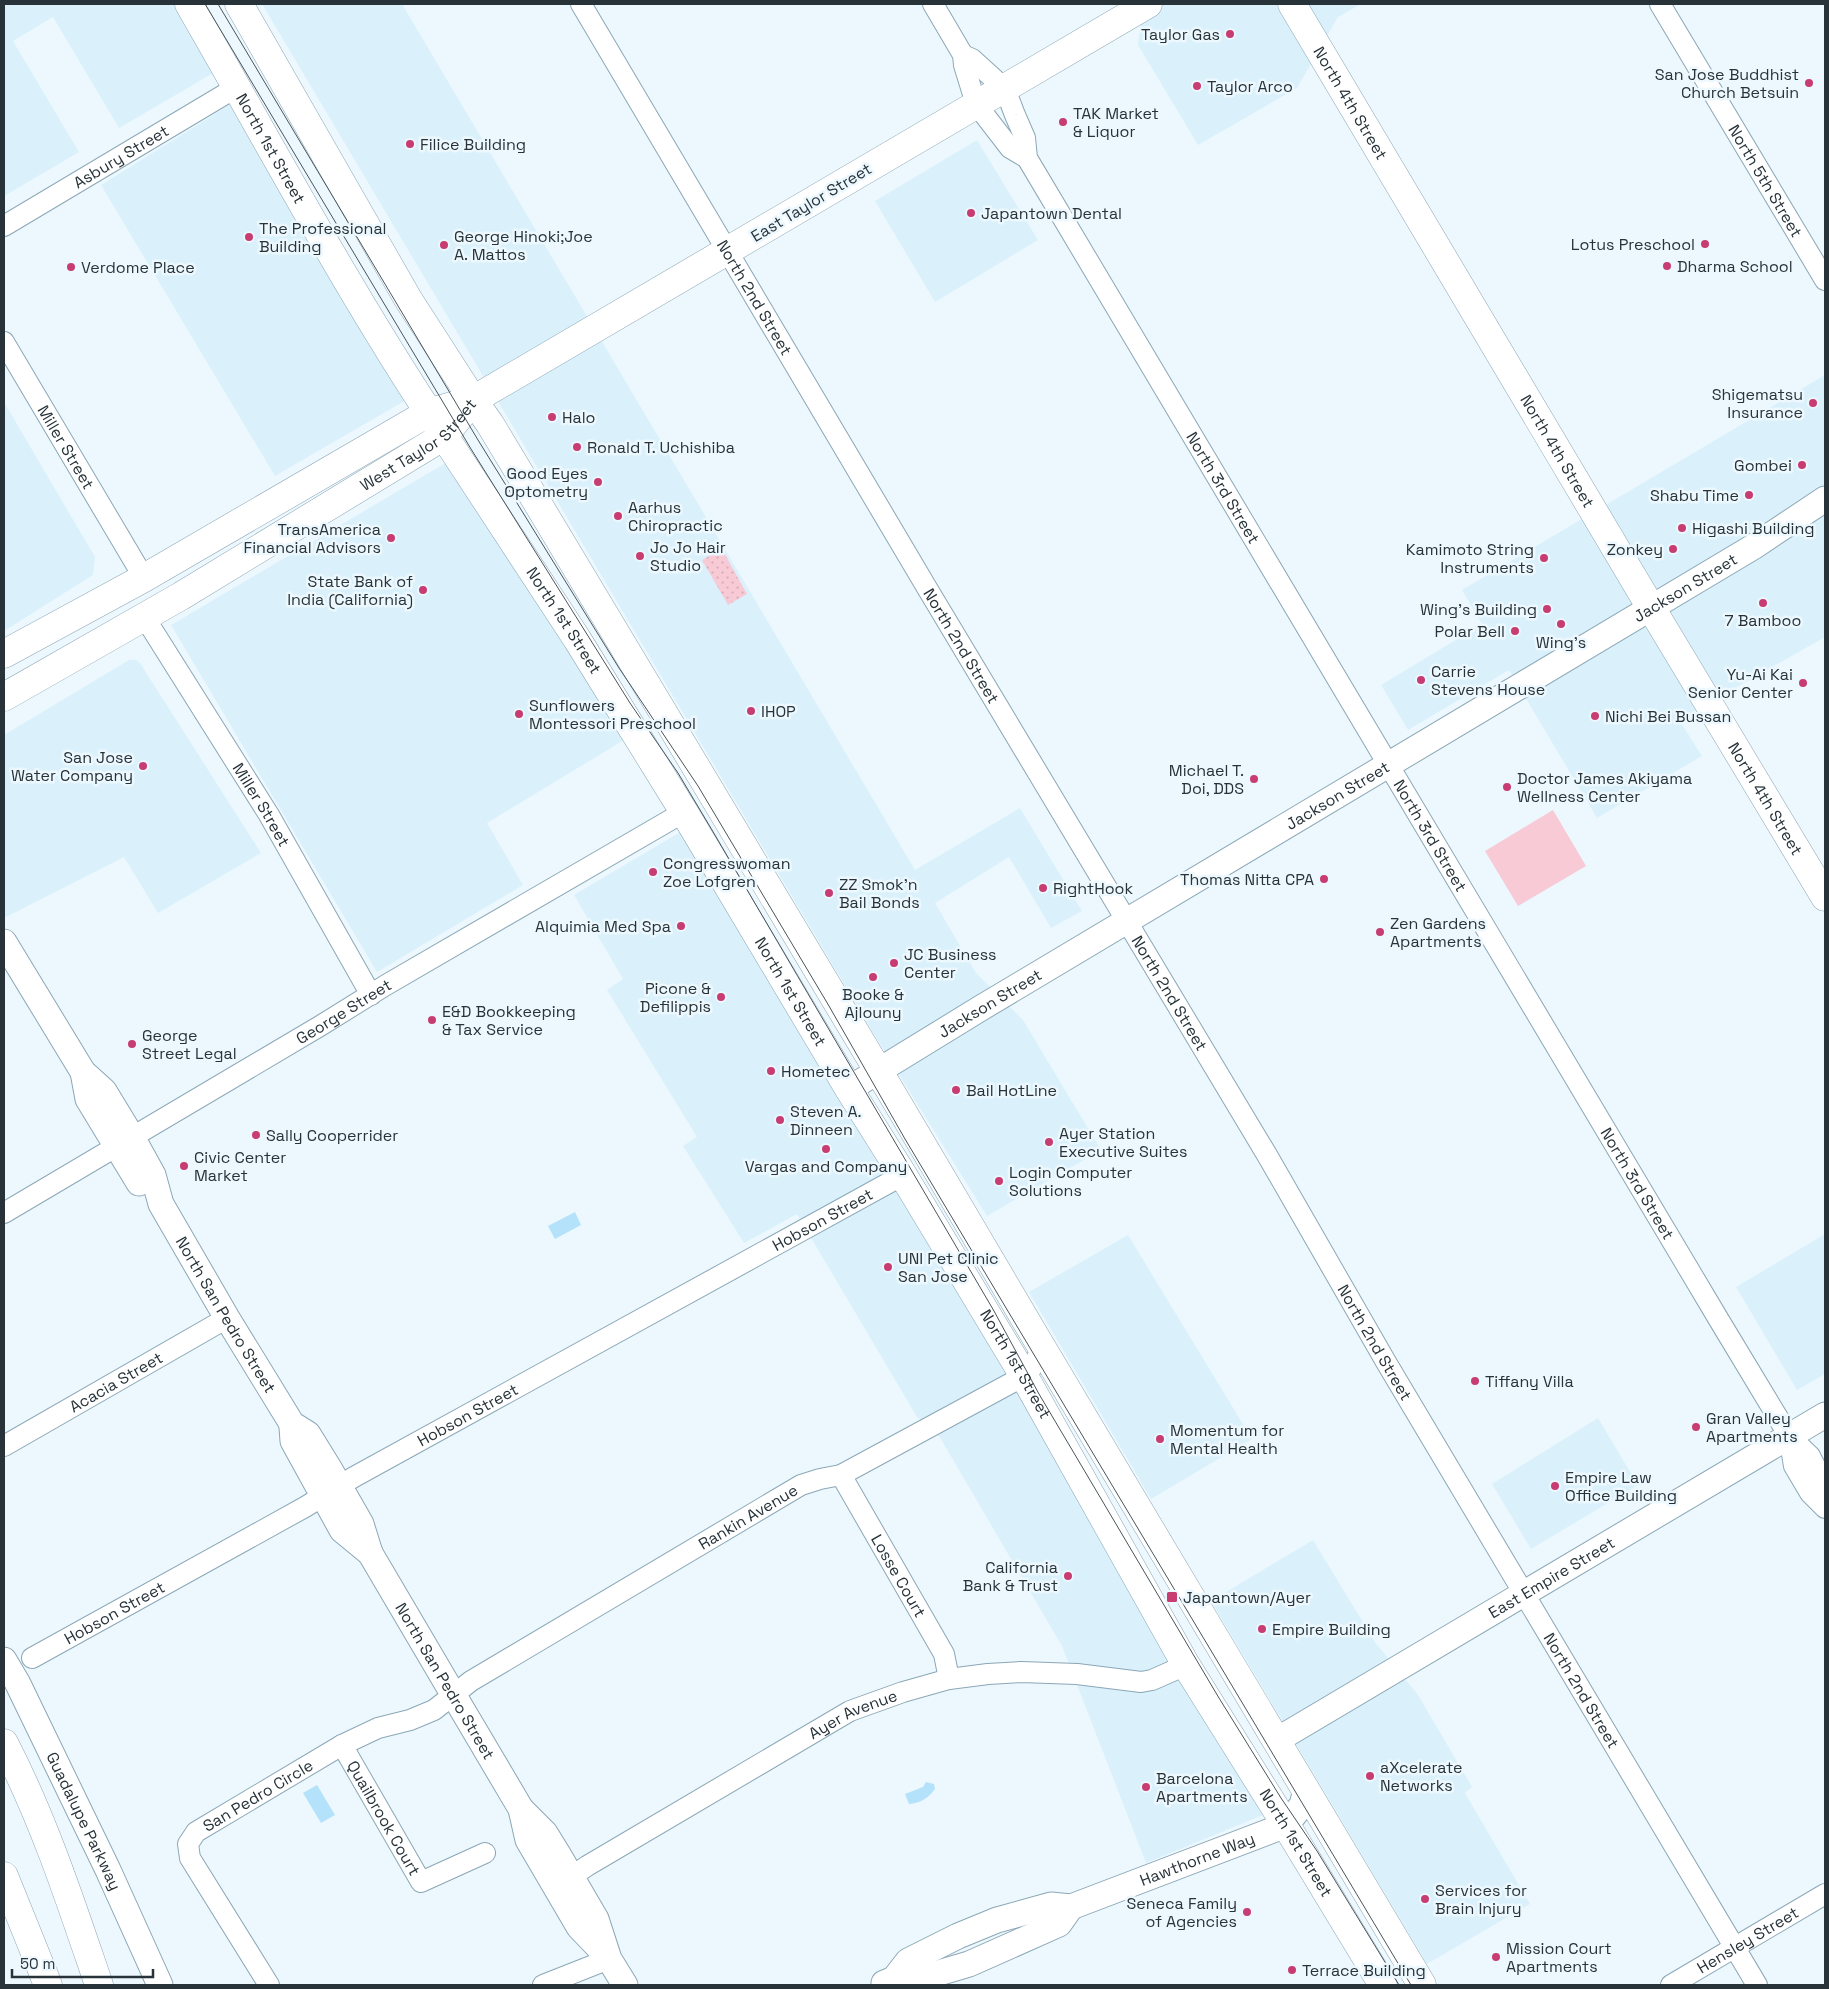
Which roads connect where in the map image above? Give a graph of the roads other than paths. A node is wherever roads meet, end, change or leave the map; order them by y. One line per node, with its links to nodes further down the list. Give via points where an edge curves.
1 (188, 4): 9 (main road, North 1st Street)
2 (239, 4): 17 (main road, North 1st Street, via 408,299)
3 (581, 4): 14 (street, North 2nd Street)
4 (933, 4): 8 (street, North 3rd Street)
5 (1148, 4): 10 (main road, East Taylor Street)
6 (1292, 4): 22 (main road, North 4th Street)
7 (1660, 4): 15 (street, North 5th Street)
8 (963, 55): 10 (street, North 3rd Street, via 972,59); 11 (street, North 3rd Street)
9 (237, 87): 13 (street, Asbury Street); 18 (main road, North 1st Street, via 314,224)
10 (1005, 89): 11 (main road, East Taylor Street); 12 (street, North 3rd Street, via 1025,138)
11 (976, 104): 12 (street, North 3rd Street, via 1010,148); 14 (main road, East Taylor Street)
12 (1027, 158): 26 (street, North 3rd Street)
13 (4, 226)
14 (728, 251): 17 (main road, East Taylor Street); 29 (street, North 2nd Street)
15 (1825, 280)
16 (4, 342): 21 (street, Miller Street)
17 (473, 400): 18 (main road, West Taylor Street); 19 (main road, West Taylor Street); 32 (main road, North 1st Street)
18 (428, 412): 19 (main road, North 1st Street); 21 (main road, West Taylor Street)
19 (444, 436): 23 (main road, West Taylor Street); 27 (main road, North 1st Street)
20 (1825, 499): 22 (street, Jackson Street, via 1753,548)
21 (144, 578): 24 (main road, West Taylor Street)
22 (1652, 608): 26 (street, Jackson Street); 28 (main road, North 4th Street)
23 (145, 618): 25 (main road, West Taylor Street); 31 (street, Miller Street, via 269,815)
24 (4, 654)
25 (4, 697)
26 (1388, 765): 29 (street, Jackson Street); 41 (street, North 3rd Street)
27 (684, 812): 31 (street, George Street); 33 (main road, North 1st Street)
28 (1825, 896)
29 (1127, 921): 32 (street, Jackson Street); 47 (street, North 2nd Street)
30 (4, 942): 34 (street, North San Pedro Street, via 83,1072 104,1091)
31 (371, 995): 34 (street, George Street)
32 (878, 1070): 33 (street, Jackson Street); 38 (main road, North 1st Street)
33 (849, 1089): 35 (main road, North 1st Street)
34 (124, 1141): 36 (street, George Street); 37 (street, North San Pedro Street, via 153,1175 161,1204)
35 (903, 1175): 39 (main road, North 1st Street); 45 (street, Hobson Street)
36 (4, 1213)
37 (227, 1318): 42 (street, Acacia Street); 45 (street, North San Pedro Street, via 292,1424 308,1434)
38 (1042, 1349): 39 (street, Rankin Avenue); 53 (main road, North 1st Street)
39 (1024, 1376): 43 (street, Rankin Avenue); 50 (main road, North 1st Street)
40 (1825, 1415): 41 (street, East Empire Street)
41 (1789, 1436): 44 (street, North 3rd Street, via 1810,1456); 46 (street, North 3rd Street, via 1794,1466 1810,1493); 47 (street, East Empire Street)
42 (4, 1446)
43 (842, 1475): 51 (street, Losse Court, via 944,1654); 52 (street, Rankin Avenue, via 802,1485)
44 (1825, 1485)
45 (331, 1491): 48 (street, Hobson Street); 52 (street, North San Pedro Street, via 361,1524 370,1553)
46 (1825, 1508)
47 (1524, 1593): 53 (street, East Empire Street); 62 (street, North 2nd Street)
48 (32, 1658)
49 (4, 1660): 67 (street, Guadalupe Parkway, via 108,1870)
50 (1186, 1665): 51 (street, Ayer Avenue, via 1141,1682 1077,1674 1021,1672); 57 (main road, North 1st Street)
51 (949, 1679): 60 (street, Ayer Avenue, via 850,1711 587,1866)
52 (452, 1694): 55 (street, San Pedro Circle, via 434,1710 378,1728); 60 (street, North San Pedro Street, via 521,1809 545,1833)
53 (1277, 1740): 56 (main road, North 1st Street)
54 (4, 1743): 66 (main road, via 59,1870)
55 (342, 1745): 58 (street, Quailbrook Court, via 421,1882); 68 (street, San Pedro Circle, via 196,1832 188,1844 190,1858)
56 (1306, 1790): 57 (street, via 1302,1805); 72 (main road, North 1st Street)
57 (1286, 1825): 64 (street, Hawthorne Way, via 1071,1907 1059,1924 969,1964 915,1980); 71 (main road, North 1st Street)
58 (485, 1853)
59 (4, 1876): 65 (main road)
60 (565, 1884): 63 (street, North San Pedro Street, via 596,1919)
61 (1825, 1894): 62 (street, Hensley Street)
62 (1734, 1948): 73 (street, Hensley Street); 74 (street, North 2nd Street)
63 (609, 1959): 69 (street); 70 (street, North San Pedro Street)
64 (887, 1982)
65 (48, 1985)
66 (99, 1985)
67 (160, 1985)
68 (269, 1985)
69 (542, 1985)
70 (625, 1985)
71 (1383, 1985)
72 (1422, 1985)
73 (1671, 1985)
74 (1757, 1985)

